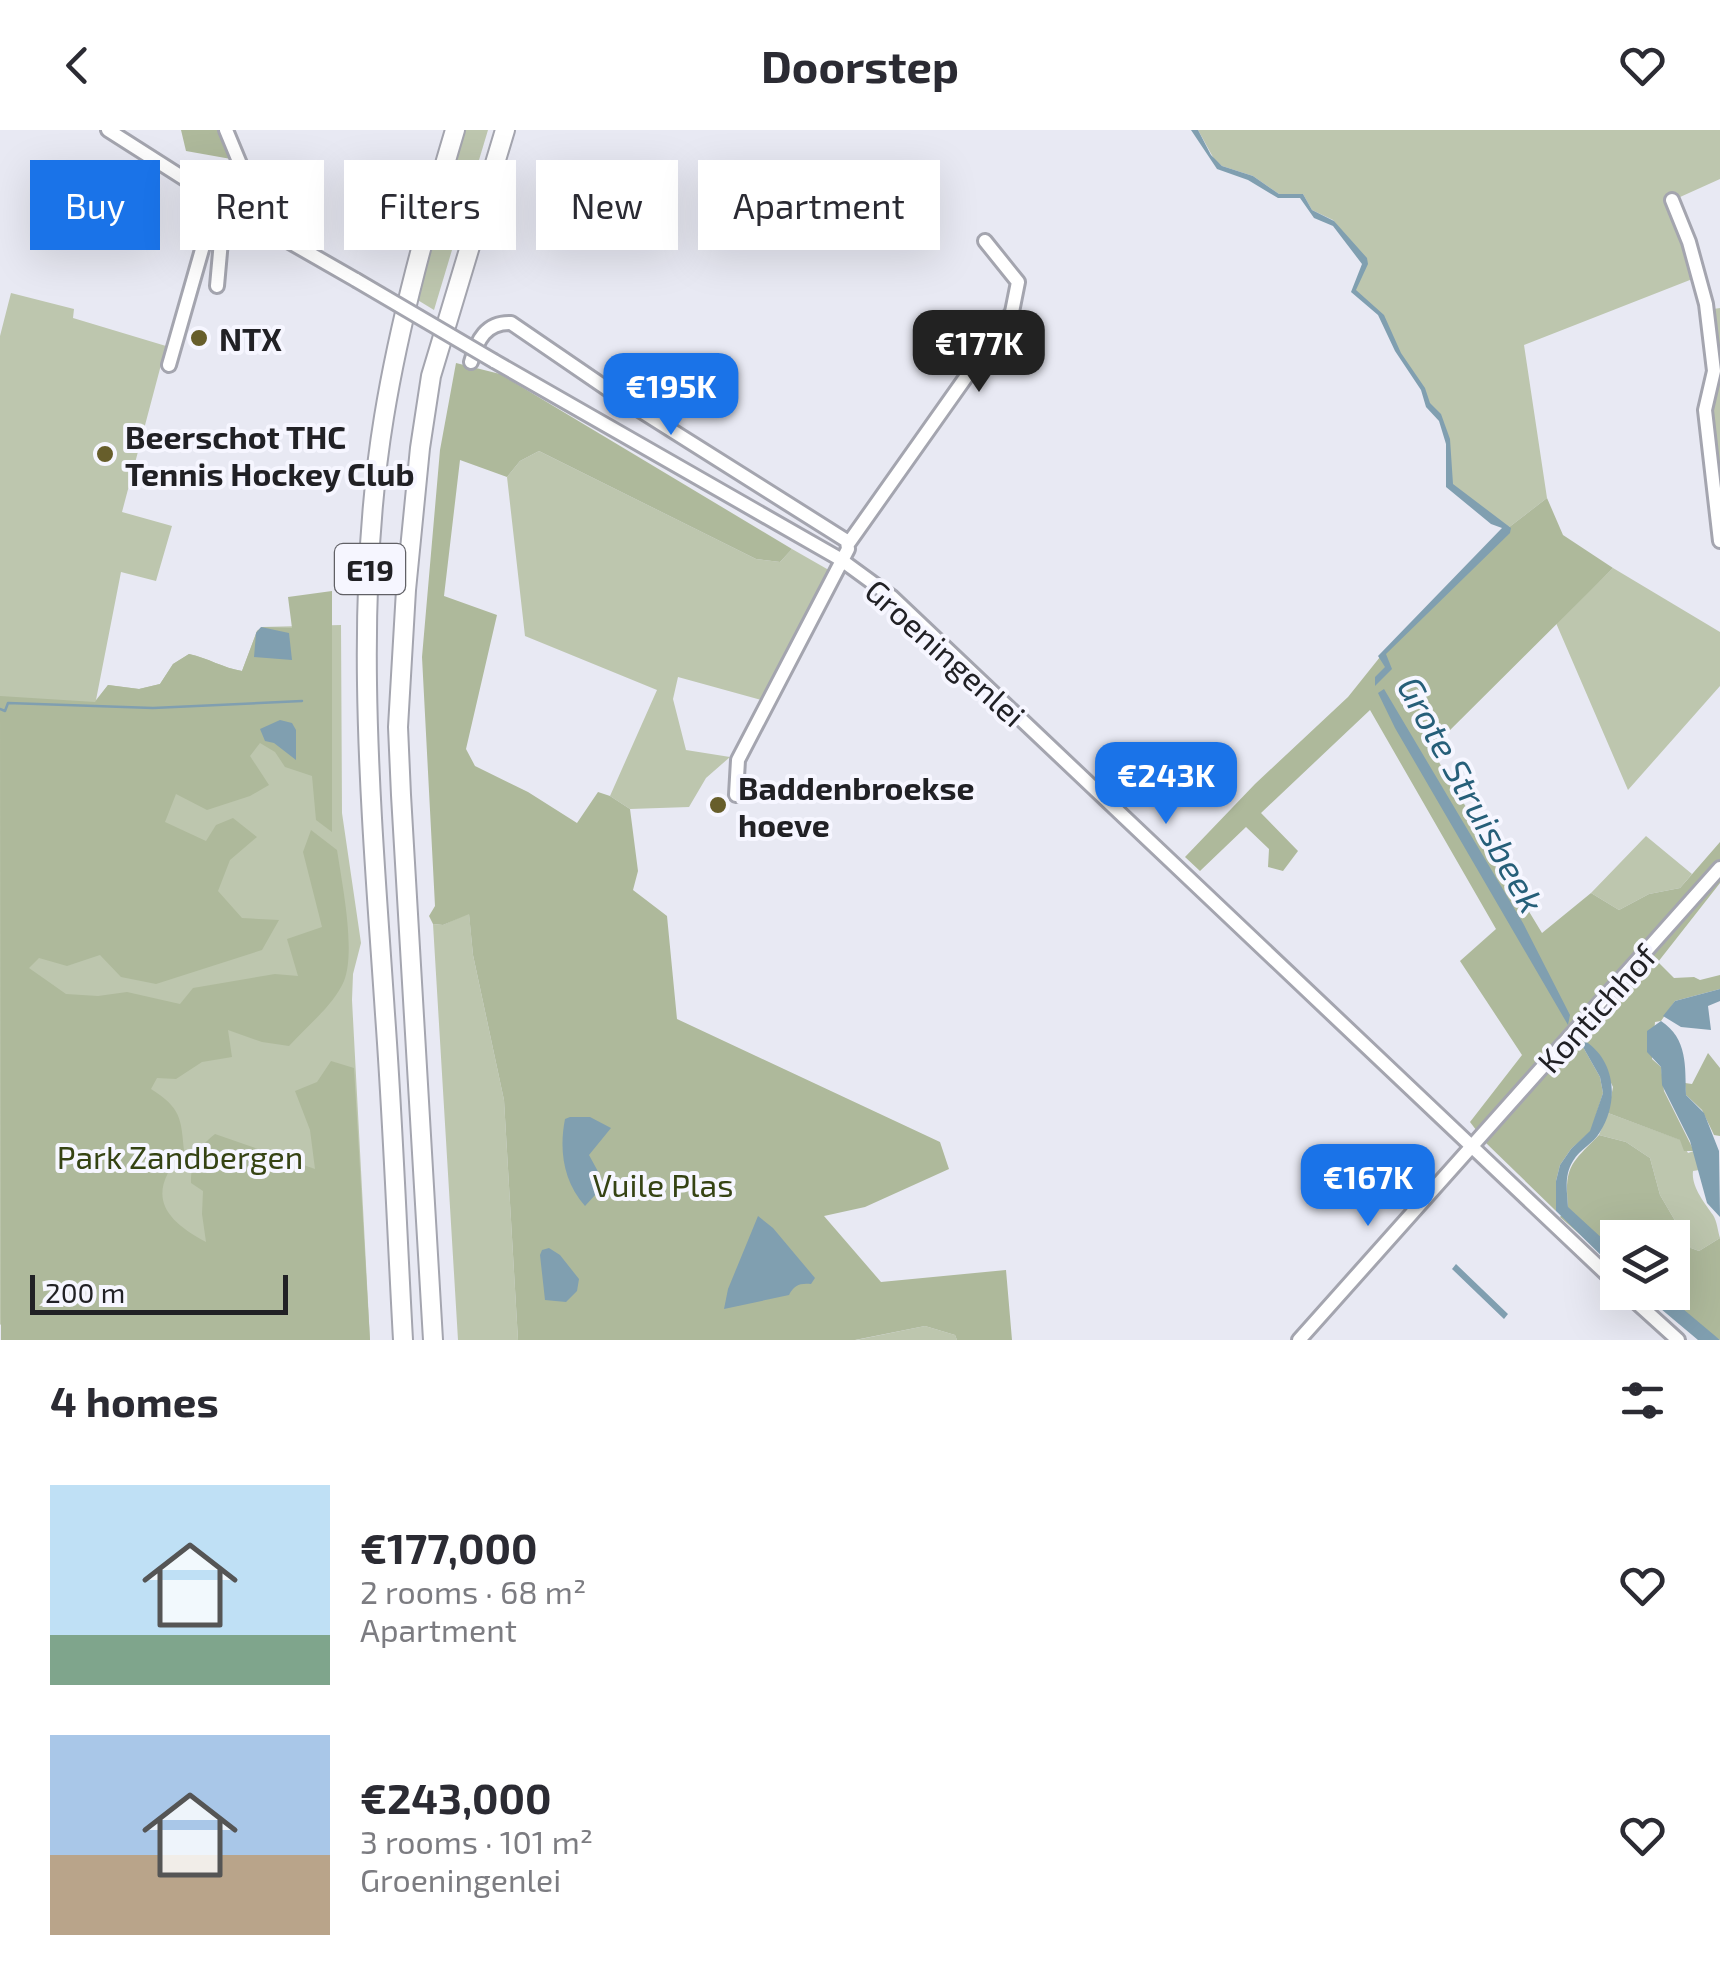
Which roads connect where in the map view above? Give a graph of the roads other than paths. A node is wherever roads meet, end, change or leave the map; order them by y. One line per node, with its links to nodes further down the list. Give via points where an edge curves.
1 (108, 130): 6 (street, Groeningenlei)
2 (226, 130): 5 (street)
3 (455, 130): 23 (highway, E19, via 387,400 371,563 368,697)
4 (505, 130): 24 (highway, E19, via 431,376 402,656 401,795)
5 (239, 160)
6 (180, 176)
7 (1672, 200): 15 (street, via 1706,304 1714,371 1705,410)
8 (985, 241): 16 (street, via 1018,282 1012,312)
9 (202, 250): 14 (street)
10 (220, 250): 12 (street)
11 (304, 250): 17 (street, Groeningenlei, bridge)
12 (217, 286)
13 (471, 362): 16 (street, via 481,336 512,324)
14 (169, 365)
15 (1720, 540)
16 (848, 544): 17 (street)
17 (840, 559): 18 (street, via 738,760); 20 (street, Groeningenlei, via 892,597)
18 (736, 795)
19 (1720, 868): 20 (street, Kontichhof)
20 (1472, 1148): 21 (street, Groeningenlei); 25 (street)
21 (1600, 1269)
22 (1645, 1310): 26 (street)
23 (403, 1340)
24 (433, 1340)
25 (1299, 1340)
26 (1678, 1340)

